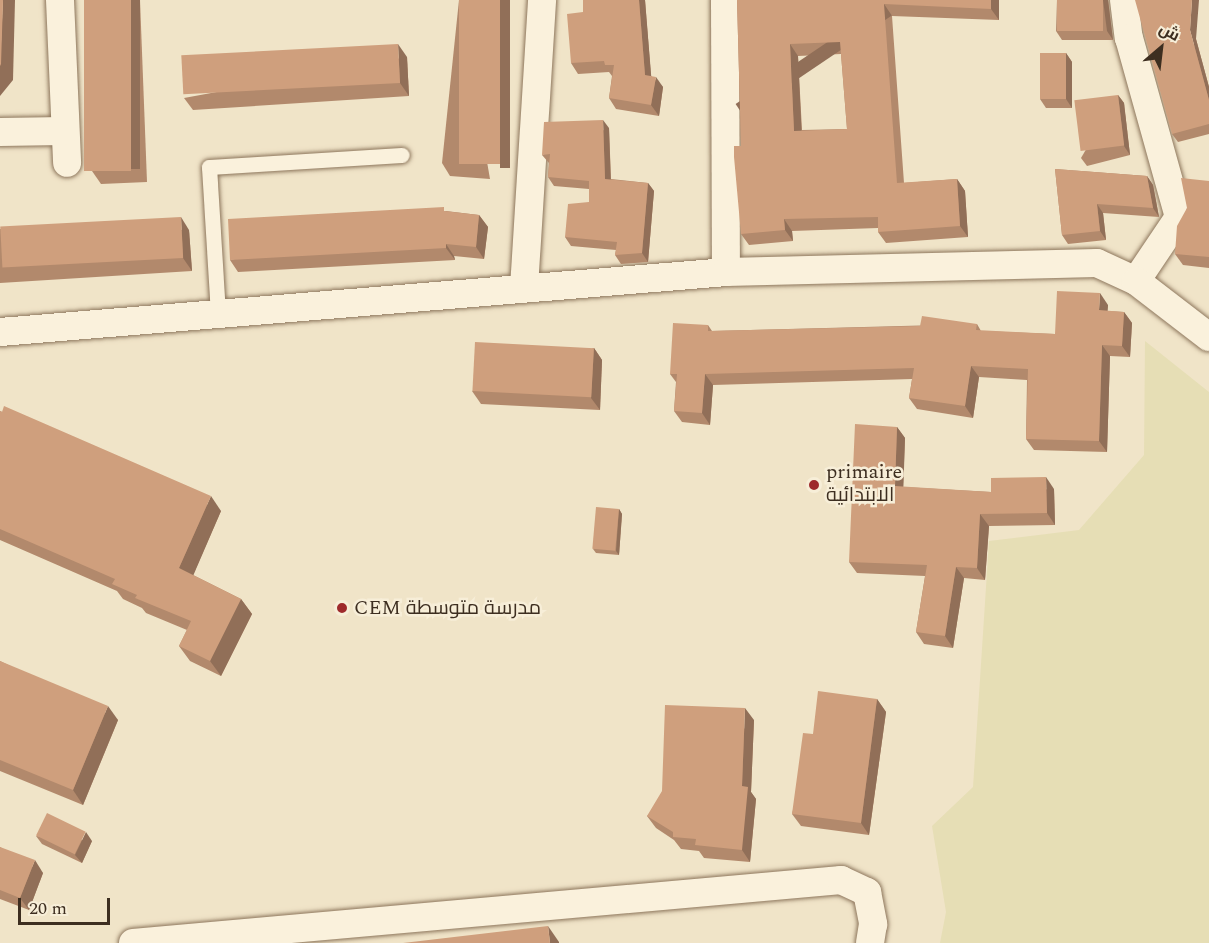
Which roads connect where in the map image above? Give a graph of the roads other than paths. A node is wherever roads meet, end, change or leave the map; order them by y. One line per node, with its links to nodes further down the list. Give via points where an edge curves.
1 (60, 0): 5 (street)
2 (542, 0): 11 (street)
3 (726, 0): 9 (street)
4 (1124, 0): 10 (street, via 1130,38 1179,217)
5 (64, 131): 6 (street); 8 (street)
6 (0, 132)
7 (402, 155): 12 (lane, via 208,167)
8 (67, 163)
9 (726, 272): 10 (street, via 1096,263); 11 (street)
10 (1136, 281): 14 (street)
11 (524, 288): 12 (street)
12 (218, 314): 13 (street)
13 (0, 332)
14 (1209, 337)
15 (133, 943): 16 (street, via 841,880 867,892 873,924)
16 (870, 943)

